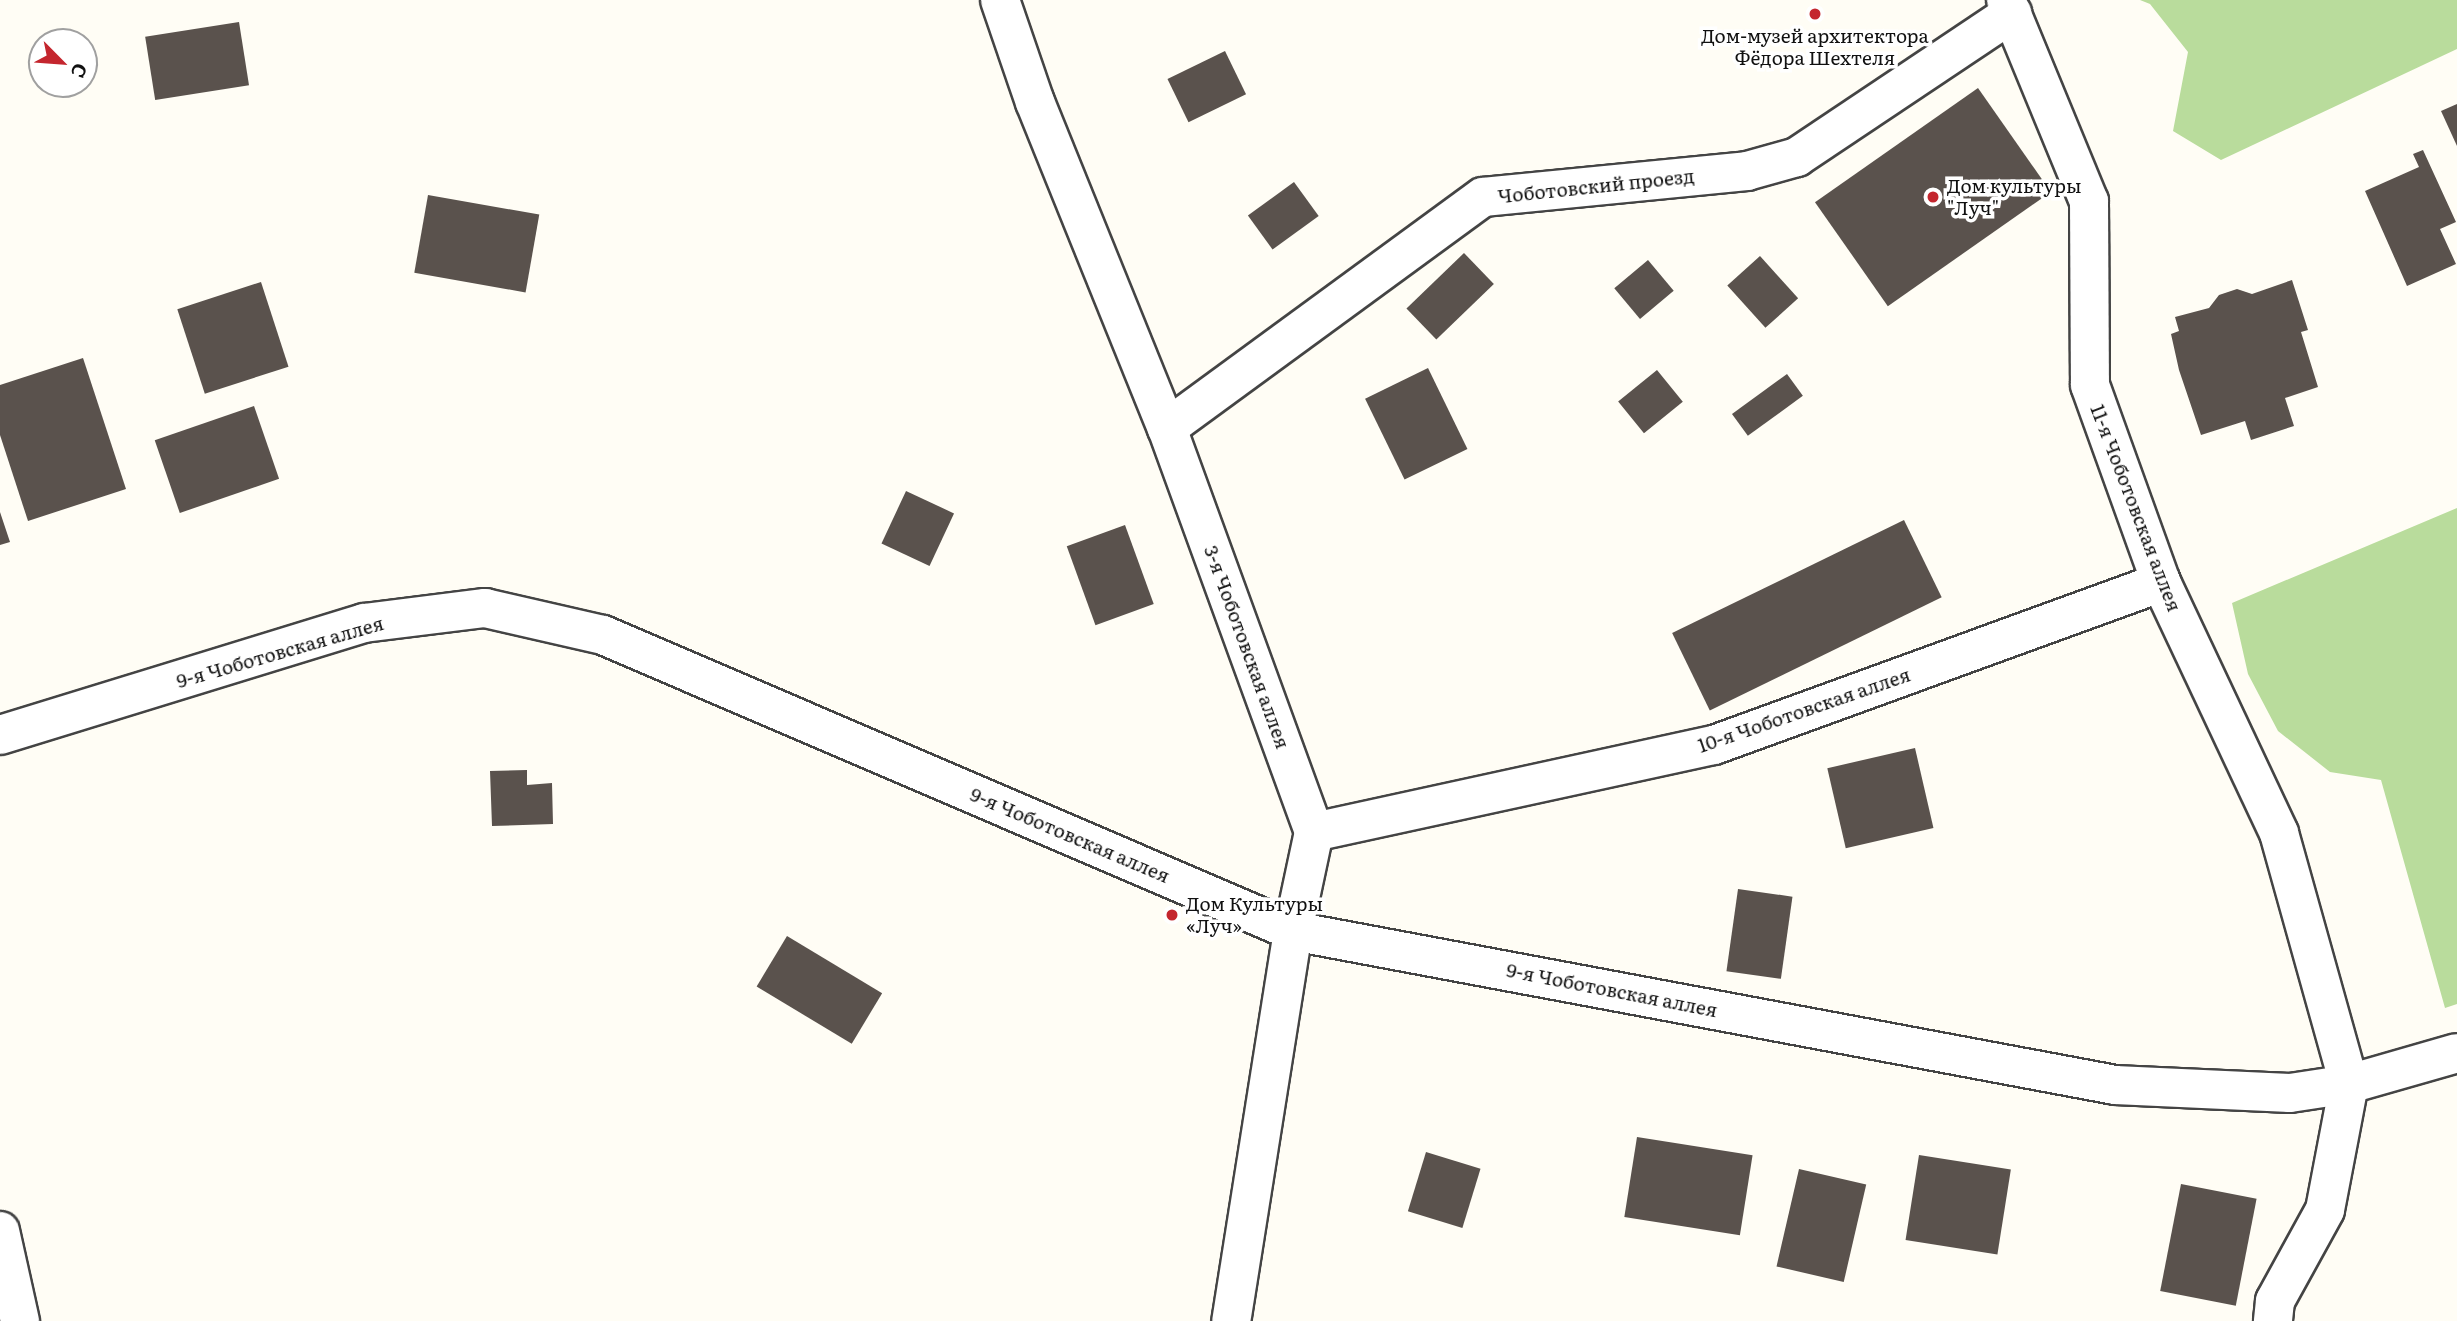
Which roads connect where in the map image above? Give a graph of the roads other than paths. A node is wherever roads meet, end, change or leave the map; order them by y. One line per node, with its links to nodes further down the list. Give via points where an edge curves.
1 (1000, 0): 3 (street, 3-я Чоботовская аллея, via 1035,102)
2 (2009, 7): 3 (street, Чоботовский проезд, via 1797,157 1746,171 1483,197); 4 (street, 11-я Чоботовская аллея, via 2089,201 2090,385)
3 (1167, 428): 6 (street, 3-я Чоботовская аллея)
4 (2161, 582): 6 (street, 10-я Чоботовская аллея, via 1714,745); 9 (street, 11-я Чоботовская аллея, via 2279,834)
5 (0, 735): 7 (street, 9-я Чоботовская аллея, via 364,623 485,608 603,635)
6 (1314, 832): 7 (street)
7 (1293, 931): 9 (street, 9-я Чоботовская аллея, via 2115,1085 2290,1093); 12 (street)
8 (2457, 1054): 9 (street, 9-я Чоботовская аллея)
9 (2349, 1084): 13 (street, via 2325,1210 2275,1301)
10 (0, 1231): 11 (street)
11 (20, 1321)
12 (1231, 1321)
13 (2273, 1321)

